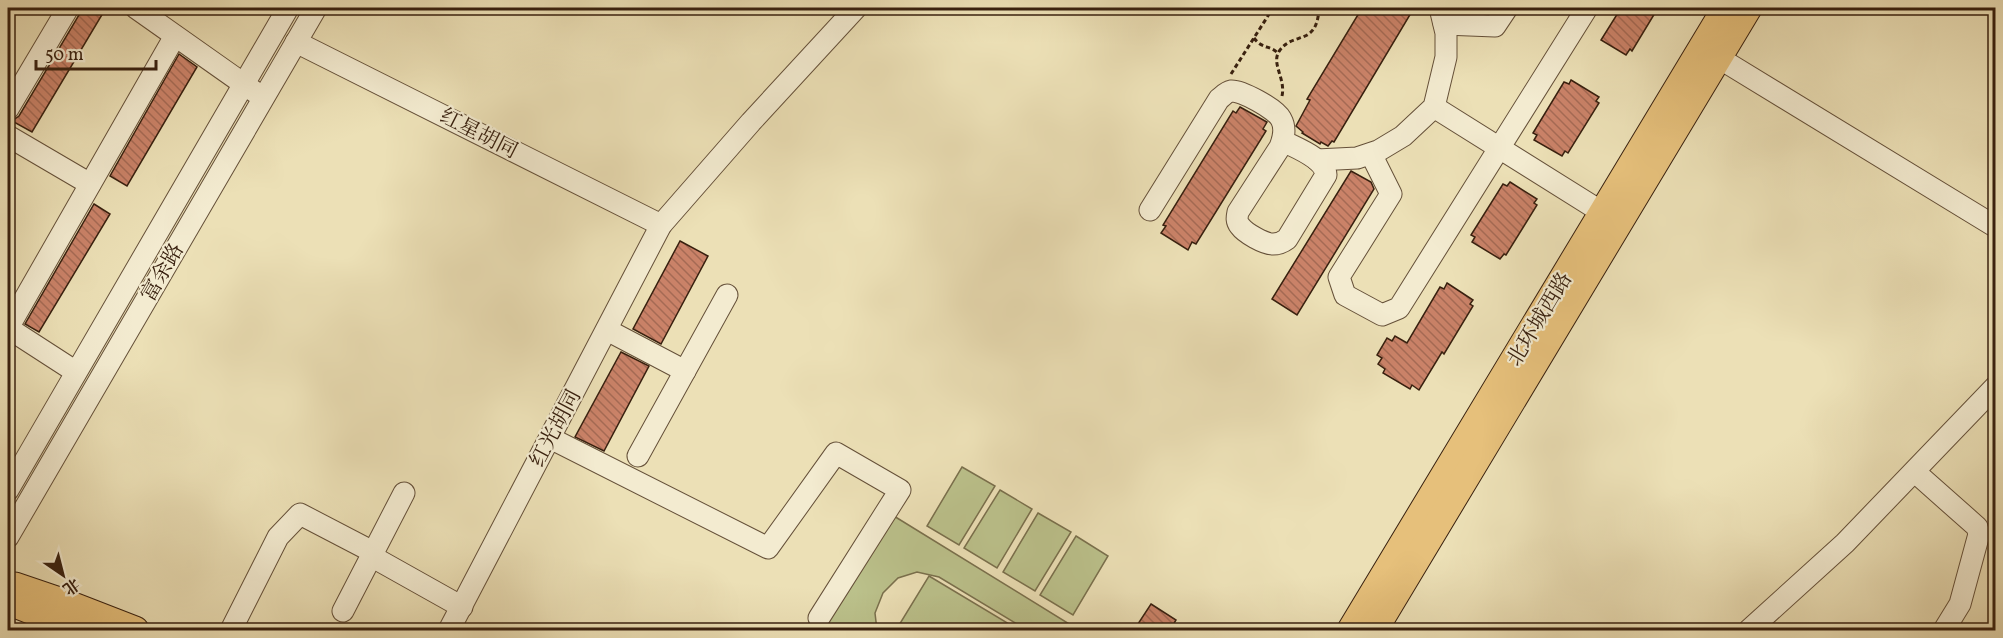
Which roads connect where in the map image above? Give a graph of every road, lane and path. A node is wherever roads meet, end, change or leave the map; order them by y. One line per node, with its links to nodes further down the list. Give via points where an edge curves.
1 (68, 8): 22 (street)
2 (136, 8): 13 (street)
3 (288, 8): 18 (street, 富余路)
4 (316, 8): 15 (street, 富余路)
5 (856, 8): 32 (street, 红光胡同)
6 (1273, 8): 14 (path)
7 (1319, 8): 16 (path, via 1314,29 1283,46)
8 (1507, 8): 12 (street, via 1495,26)
9 (1587, 8): 26 (street)
10 (1725, 8): 31 (main road, 北环城西路)
11 (1748, 8): 17 (main road, 北环城西路)
12 (1442, 16): 21 (street, via 1446,57)
13 (175, 36): 18 (street); 29 (street)
14 (1254, 38): 16 (path, via 1261,46); 19 (path, via 1227,80)
15 (296, 42): 20 (street, 富余路); 32 (street, 红星胡同)
16 (1278, 53): 23 (path, via 1276,63 1284,83)
17 (1719, 58): 31 (main road, 北环城西路); 33 (street)
18 (244, 84): 20 (street); 37 (street, 富余路)
19 (1231, 91): 23 (street, via 1246,94); 30 (street, via 1219,99)
20 (264, 98): 44 (street, 富余路)
21 (1434, 107): 26 (street); 27 (street, via 1390,146)
22 (8, 109)
23 (1275, 112): 25 (street, via 1281,118 1285,136)
24 (8, 136): 29 (street)
25 (1282, 141): 28 (street); 28 (street, via 1237,217 1241,227 1266,243 1277,244 1287,239 1324,181 1326,170)
26 (1499, 148): 27 (street, via 1399,308 1382,315 1345,295 1339,277 1391,194); 31 (street)
27 (1371, 154): 28 (street)
28 (1317, 160)
29 (90, 184): 37 (street, via 8,328)
30 (1150, 210)
31 (1611, 218): 55 (main road, 北环城西路); 56 (main road, 北环城西路)
32 (662, 225): 35 (street, 红光胡同)
33 (1995, 227)
34 (726, 294): 36 (street)
35 (607, 330): 36 (street); 39 (street, 红光胡同)
36 (685, 371): 40 (street)
37 (76, 372): 42 (street, 富余路)
38 (1995, 386): 41 (street)
39 (550, 438): 48 (street, 红光胡同); 50 (street, via 768,548 836,453 900,490)
40 (638, 456)
41 (1915, 472): 57 (street, via 1845,543); 58 (street, via 1977,527 1979,534 1960,604)
42 (8, 490)
43 (404, 493): 45 (street)
44 (8, 537)
45 (372, 554): 48 (street); 49 (street); 53 (street, via 300,514 278,537)
46 (8, 586): 52 (main road)
47 (8, 603): 51 (main road)
48 (462, 607): 54 (street, 红光胡同)
49 (343, 612)
50 (819, 618)
51 (81, 630)
52 (135, 630)
53 (231, 630)
54 (449, 630)
55 (1351, 630)
56 (1374, 630)
57 (1749, 630)
58 (1944, 630)

